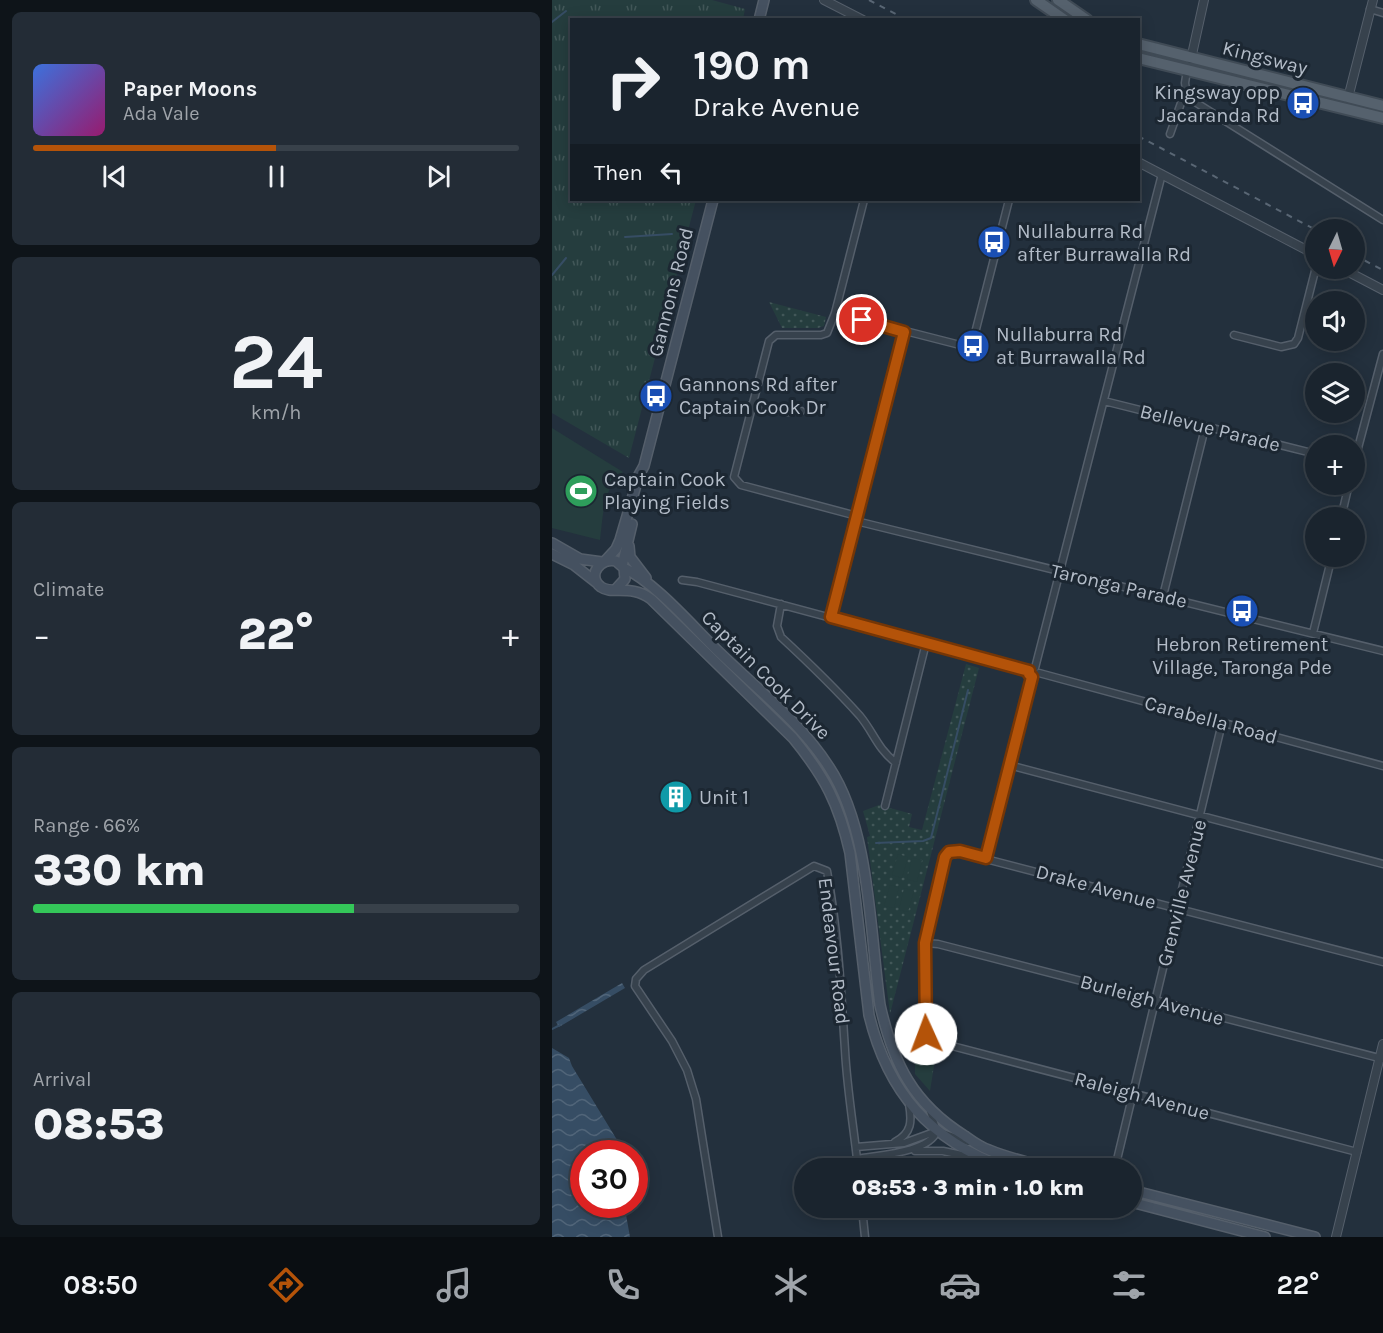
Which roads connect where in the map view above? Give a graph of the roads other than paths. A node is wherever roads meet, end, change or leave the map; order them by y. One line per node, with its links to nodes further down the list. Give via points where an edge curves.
1 (764, 0): 10 (main road)
2 (824, 0): 11 (street)
3 (1036, 0): 9 (main road)
4 (1058, 0): 12 (main road)
5 (1204, 0): 15 (street)
6 (1373, 0): 7 (street)
7 (1370, 9): 8 (street); 18 (street)
8 (1383, 12)
9 (1053, 16)
10 (760, 18)
11 (859, 18)
12 (1084, 18)
13 (1140, 45): 15 (main road, Kingsway)
14 (1140, 58): 16 (main road, Kingsway)
15 (1191, 59): 16 (main road); 18 (main road, Kingsway)
16 (1187, 70): 17 (street); 20 (main road, Kingsway)
17 (1186, 89): 22 (street); 28 (street, via 1195,102)
18 (1348, 98): 19 (main road, Kingsway); 20 (main road)
19 (1383, 106)
20 (1346, 109): 21 (main road, Kingsway)
21 (1383, 118)
22 (1170, 134)
23 (1140, 163): 24 (street)
24 (1162, 174): 29 (street); 37 (street)
25 (713, 201): 43 (main road, Gannons Road)
26 (864, 201): 33 (street)
27 (1009, 201): 34 (street, via 974,337 968,344 960,345)
28 (1383, 220)
29 (1305, 249)
30 (1313, 279): 35 (street, via 1294,344 1281,347)
31 (1362, 279): 32 (street)
32 (1383, 290)
33 (835, 313): 34 (street); 38 (street, via 827,333 776,335 770,339)
34 (904, 332): 44 (street)
35 (1234, 335)
36 (1383, 354): 41 (street)
37 (1104, 401): 40 (street, Bellevue Parade); 51 (street)
38 (752, 404): 39 (street); 44 (street, Taronga Parade, via 735,475 738,484)
39 (801, 411)
40 (1205, 428): 42 (street, Bellevue Parade); 56 (street)
41 (1361, 435)
42 (1305, 451)
43 (644, 466): 45 (main road, via 645,476); 48 (main road, Gannons Road, via 620,540)
44 (857, 519): 51 (street, Taronga Parade); 58 (street)
45 (629, 535): 49 (main road); 55 (main road, via 630,557)
46 (552, 543): 48 (main road, via 580,559)
47 (552, 554): 53 (main road)
48 (603, 562): 49 (main road, via 612,560); 53 (main road, via 595,572)
49 (623, 567): 54 (main road, via 625,579); 55 (main road, Captain Cook Drive)
50 (1329, 567): 59 (street)
51 (1060, 572): 56 (street, Taronga Parade); 62 (street)
52 (682, 580): 57 (street, Carabella Road)
53 (597, 583): 54 (main road, via 606,589)
54 (616, 589): 78 (main road, Captain Cook Drive, via 640,592 651,600 793,738 827,784 850,853 866,994 875,1038 889,1073)
55 (657, 593): 79 (main road, Captain Cook Drive, via 798,728 830,768 853,819 860,848 885,1029 903,1074)
56 (1163, 596): 59 (street, Taronga Parade)
57 (782, 604): 58 (street, Carabella Road); 64 (street, via 777,624 781,637 841,696)
58 (831, 617): 60 (street, Carabella Road)
59 (1313, 633): 61 (street, Taronga Parade)
60 (926, 643): 62 (street, Carabella Road); 64 (street)
61 (1383, 651)
62 (1034, 672): 63 (street, Carabella Road); 65 (street)
63 (1222, 723): 66 (street, Carabella Road); 68 (street, Grenville Avenue)
64 (896, 764): 67 (street)
65 (1009, 765): 68 (street); 69 (street)
66 (1383, 766)
67 (885, 806)
68 (1201, 816): 70 (street); 71 (street, Grenville Avenue)
69 (986, 858): 71 (street, Drake Avenue); 72 (street, Drake Avenue, via 949,852)
70 (1383, 864)
71 (1178, 909): 73 (street, Drake Avenue); 74 (street, Grenville Avenue)
72 (925, 943): 74 (street, Burleigh Avenue); 77 (street, Raleigh Avenue, via 928,1038)
73 (1383, 962)
74 (1156, 1001): 76 (street, Burleigh Avenue); 77 (street, Grenville Avenue)
75 (1383, 1044): 76 (street)
76 (1381, 1059): 85 (street)
77 (1134, 1094): 85 (street, Raleigh Avenue); 91 (street, Grenville Avenue)
78 (909, 1104): 80 (main road, Captain Cook Drive); 81 (street, via 909,1130)
79 (928, 1107): 80 (street); 83 (main road, Captain Cook Drive, via 953,1129)
80 (937, 1131): 81 (street); 83 (street); 84 (street, via 927,1144); 89 (main road, Captain Cook Drive)
81 (890, 1145): 82 (street)
82 (856, 1147): 86 (street, Endeavour Road); 95 (street, Endeavour Road, via 831,896 827,871 814,866 644,970 636,979 635,986 687,1070 696,1099)
83 (986, 1149): 90 (main road, Captain Cook Drive)
84 (906, 1151): 87 (street); 88 (street, via 943,1151)
85 (1357, 1152): 99 (street)
86 (857, 1158)
87 (863, 1158)
88 (974, 1158)
89 (979, 1158)
90 (1016, 1158)
91 (1118, 1158)
92 (1142, 1193): 98 (main road)
93 (1142, 1205): 97 (main road)
94 (863, 1218): 96 (street)
95 (717, 1237)
96 (865, 1237)
97 (1265, 1237)
98 (1315, 1237)
99 (1336, 1237)

